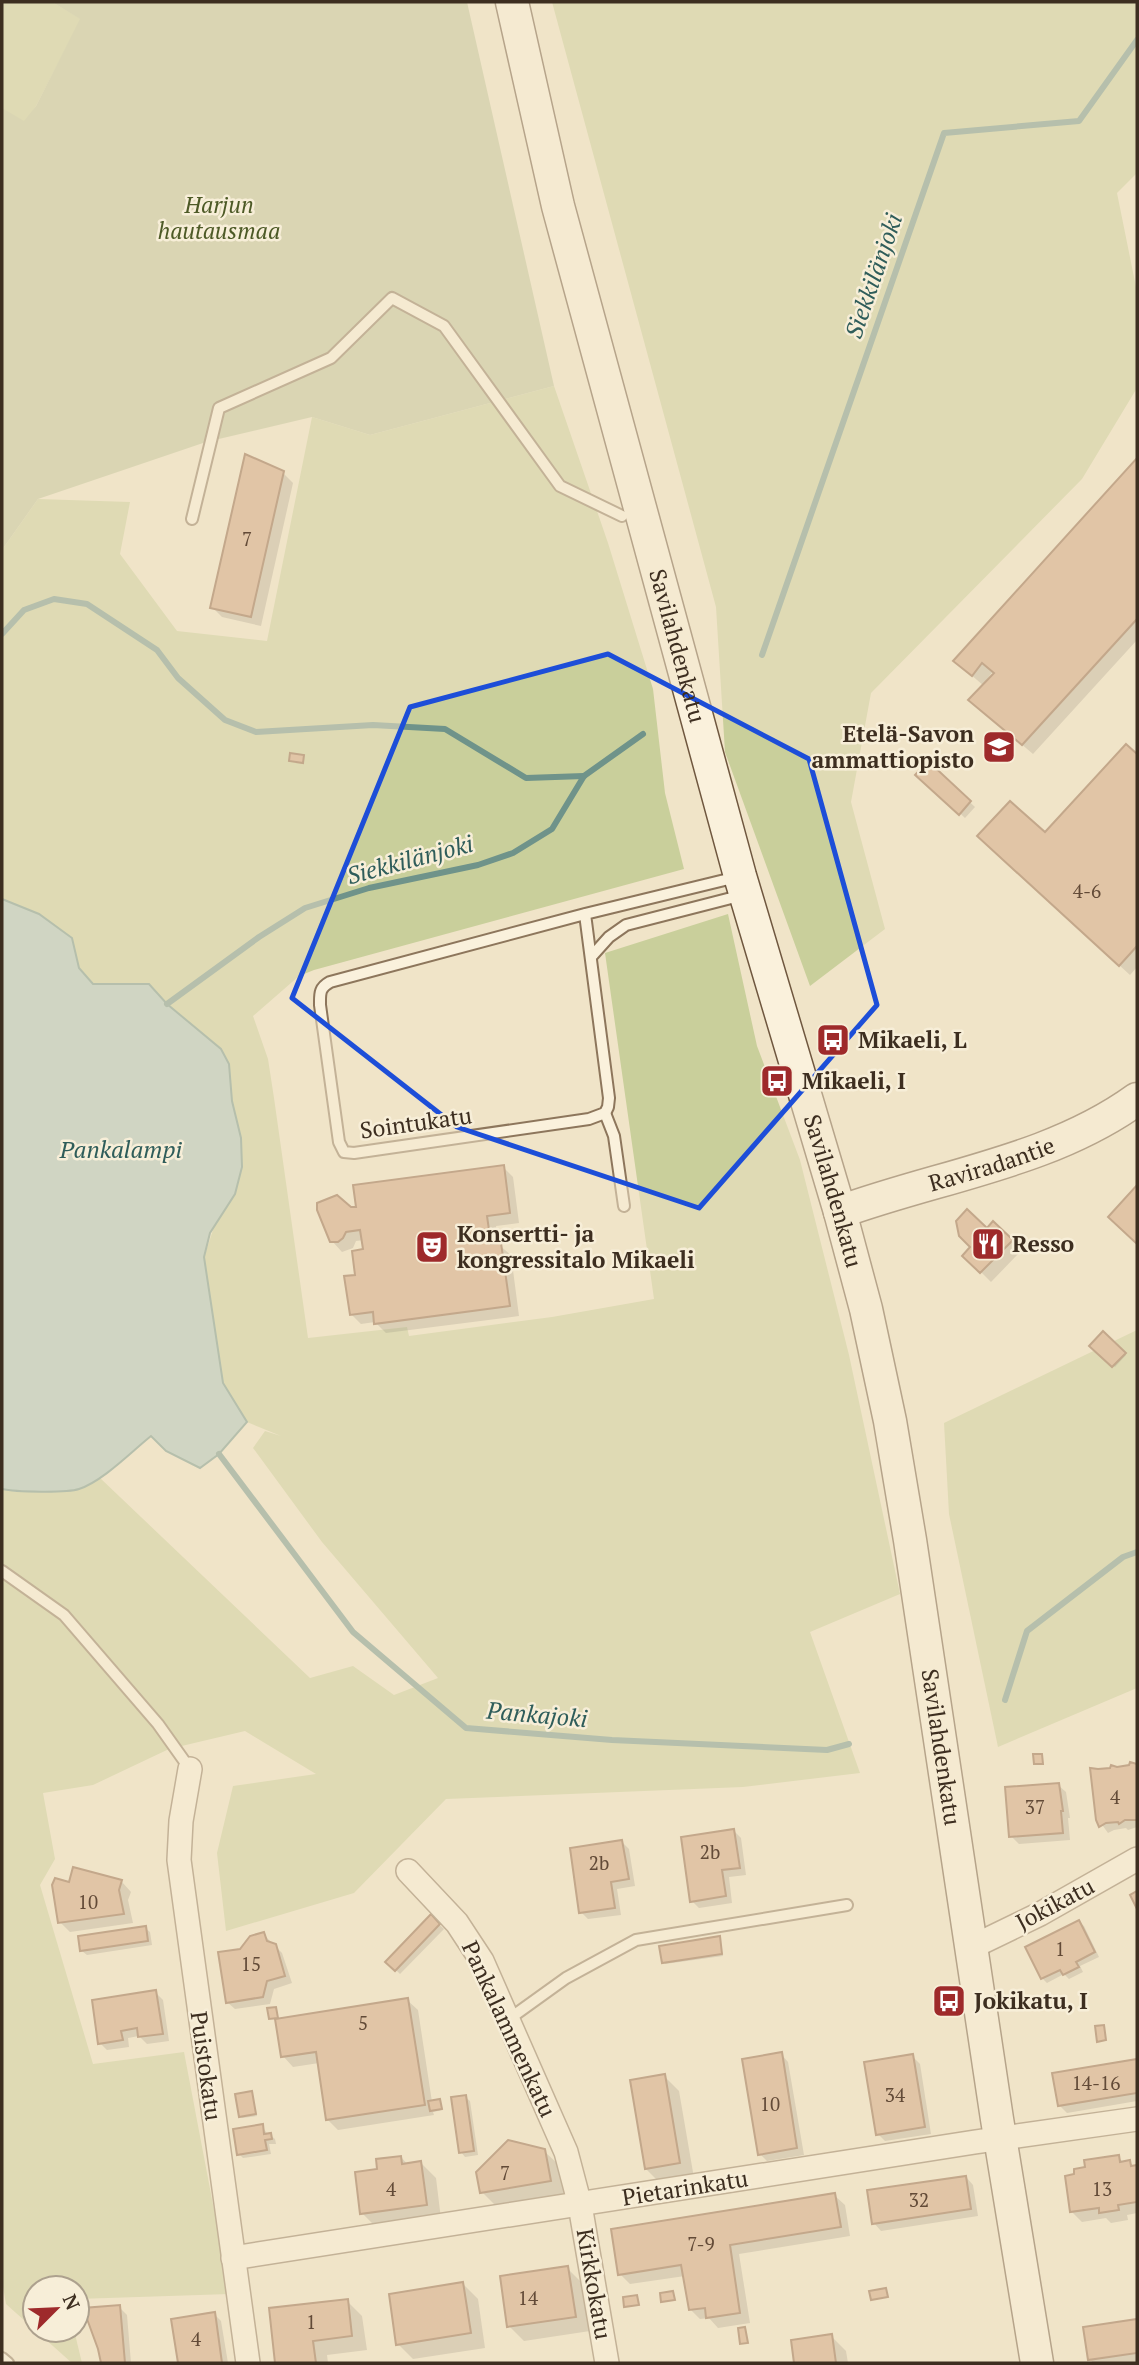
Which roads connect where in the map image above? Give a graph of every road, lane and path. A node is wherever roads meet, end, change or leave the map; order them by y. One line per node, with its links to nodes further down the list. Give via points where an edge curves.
1 (512, 2): 4 (main road, Savilahdenkatu, via 558,206)
2 (622, 516): 3 (lane, via 560,486 444,326 392,298 331,358 219,408)
3 (192, 519)
4 (743, 886): 5 (lane, Sointukatu); 6 (lane, via 626,925); 10 (main road, Savilahdenkatu)
5 (585, 914): 6 (lane); 8 (lane, Sointukatu, via 330,982 320,992 320,1005 344,1152)
6 (590, 957): 8 (lane, via 609,1098)
7 (1137, 1099): 10 (main road, Raviradantie, via 1080,1132 1026,1155)
8 (606, 1114): 9 (lane, via 614,1136)
9 (624, 1206)
10 (839, 1212): 16 (main road, Savilahdenkatu, via 890,1421)
11 (2, 1571): 12 (lane, via 64,1615 158,1724)
12 (190, 1769): 21 (street, Puistokatu, via 179,1860)
13 (1137, 1859): 16 (street, Jokikatu)
14 (408, 1871): 17 (street, Pankalammenkatu, via 457,1923 482,1961)
15 (847, 1905): 17 (lane, via 636,1940 566,1978)
16 (972, 1947): 19 (main road, Savilahdenkatu)
17 (509, 2019): 20 (street, Pankalammenkatu, via 566,2152)
18 (1137, 2119): 19 (street, Pietarinkatu)
19 (1001, 2138): 20 (street, Pietarinkatu); 26 (main road, Savilahdenkatu)
20 (580, 2205): 21 (street, Pietarinkatu); 25 (street, Kirkkokatu)
21 (233, 2258): 24 (street, Puistokatu)
22 (2, 2358): 23 (lane)
23 (8, 2363)
24 (248, 2363)
25 (607, 2363)
26 (1037, 2363)

